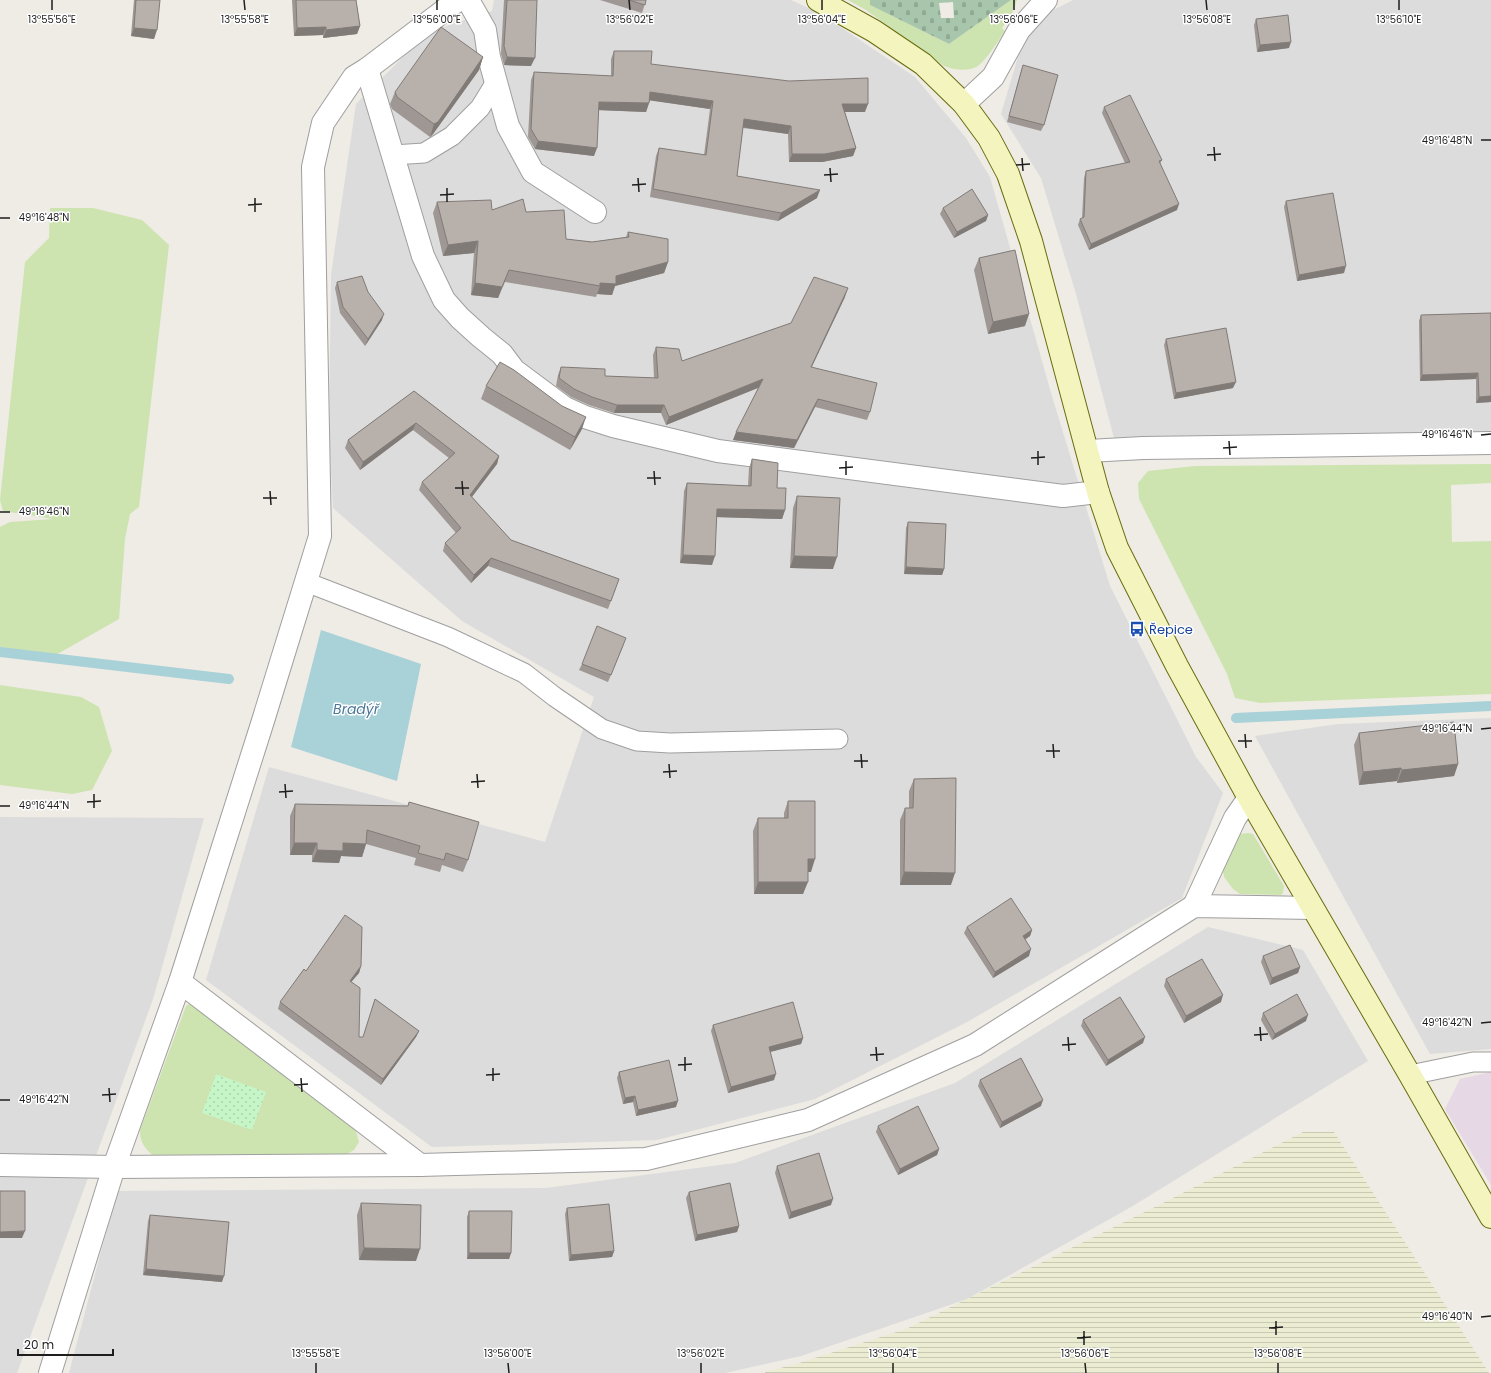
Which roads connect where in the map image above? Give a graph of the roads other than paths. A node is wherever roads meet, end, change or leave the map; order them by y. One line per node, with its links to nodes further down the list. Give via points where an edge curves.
1 (458, 0): 5 (street)
2 (468, 0): 6 (street, via 485,30)
3 (818, 0): 7 (street, via 923,64)
4 (1046, 0): 7 (street, via 1019,30 993,77)
5 (367, 69): 8 (street); 13 (street, via 354,77 323,123 313,167 320,536)
6 (496, 82): 8 (lane, via 480,108 452,136 424,153); 9 (street, via 508,126 533,172)
7 (964, 104): 11 (street, via 989,138 1008,174 1031,241)
8 (393, 155): 12 (street, via 423,256 444,300 460,318 502,354 514,370 565,408 613,426 718,451 1063,496)
9 (595, 212)
10 (1491, 443): 11 (street)
11 (1088, 451): 12 (street)
12 (1098, 492): 15 (street, via 1117,548 1177,666)
13 (306, 582): 14 (lane, via 448,637 524,673 602,729 637,741 670,743); 18 (street)
14 (838, 739)
15 (1249, 798): 16 (street, via 1235,818); 17 (street)
16 (1194, 906): 17 (street); 22 (street, via 974,1045 808,1120 646,1159)
17 (1312, 908): 20 (street)
18 (180, 982): 22 (street); 23 (street)
19 (1491, 1062): 20 (lane, via 1473,1062)
20 (1410, 1075): 24 (street)
21 (0, 1165): 23 (street)
22 (420, 1165): 23 (street)
23 (114, 1166): 25 (street)
24 (1491, 1218)
25 (50, 1373)

